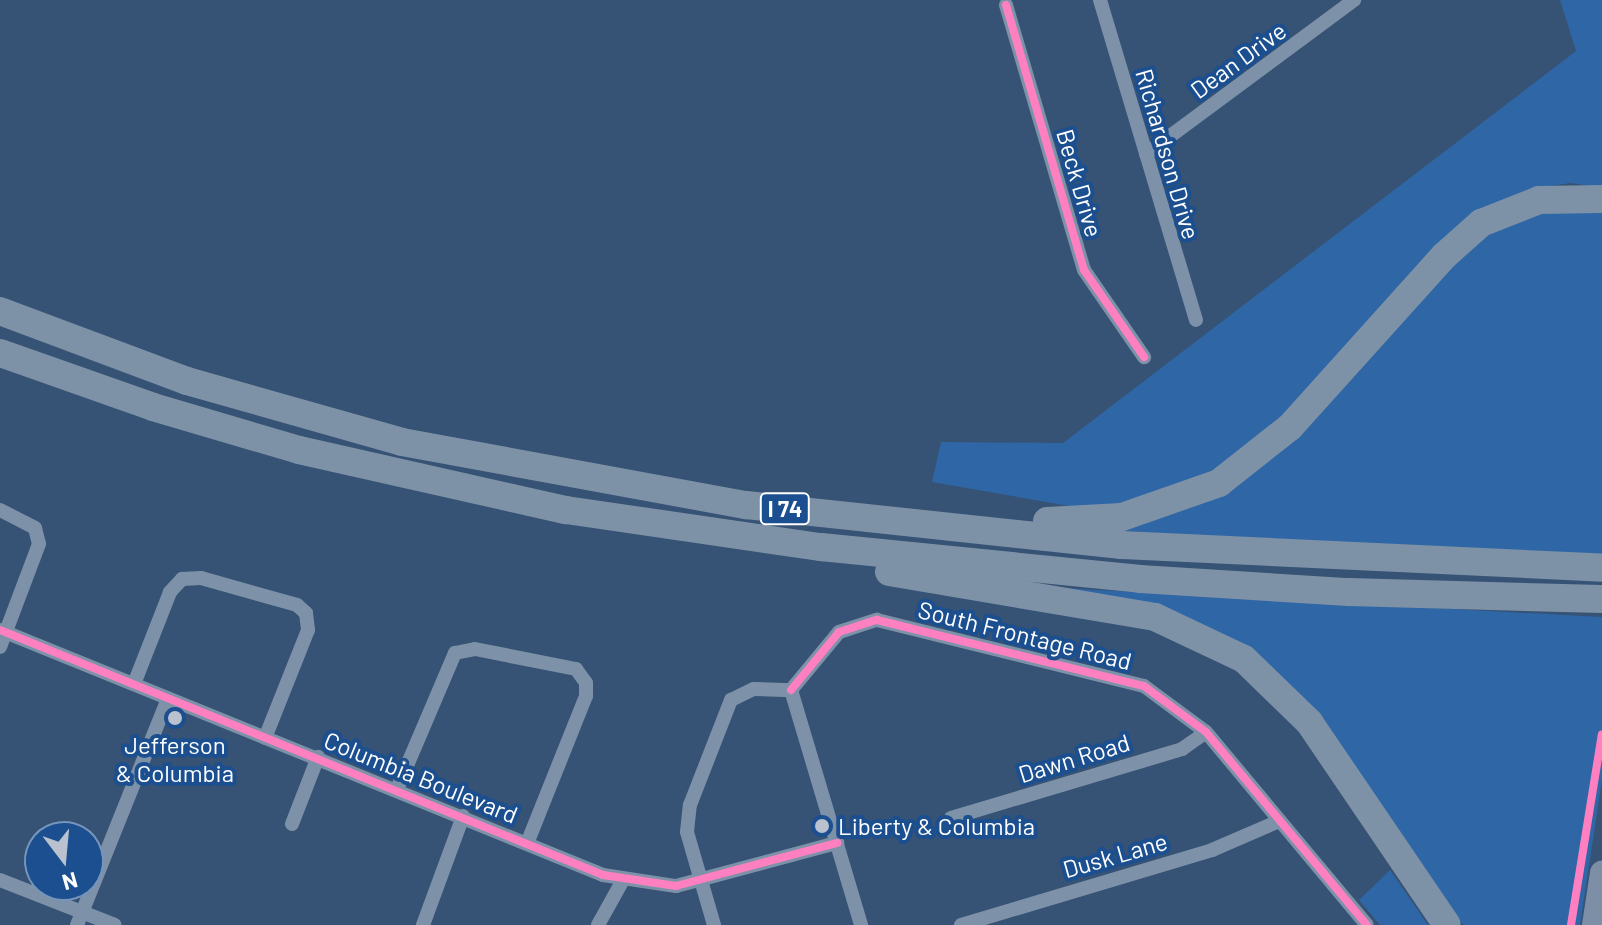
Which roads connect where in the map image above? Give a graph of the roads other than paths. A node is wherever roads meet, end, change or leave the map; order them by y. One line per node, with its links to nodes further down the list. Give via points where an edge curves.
1 (1100, 0): 4 (street, Richardson Drive)
2 (1354, 0): 4 (street, Dean Drive)
3 (1006, 5): 9 (street, Beck Drive, via 1084,270)
4 (1146, 154): 7 (street, Richardson Drive)
5 (1602, 199): 10 (highway, via 1539,200 1481,223 1444,256 1271,446 1219,483 1182,500 1122,517 1059,522)
6 (0, 311): 10 (highway, I 74, via 187,381 388,439 532,470)
7 (1196, 320)
8 (0, 353): 12 (highway, I 74, via 153,407 382,471 566,510)
9 (1144, 357)
10 (746, 505): 13 (highway, I 74, via 1138,546)
11 (0, 510): 15 (street, via 35,528 39,544)
12 (709, 532): 14 (highway, I 74, via 1140,579); 41 (highway, via 840,564 1114,608 1155,617 1213,641 1266,677 1309,722)
13 (1599, 568)
14 (1596, 599)
15 (1, 636): 16 (street, Columbia Boulevard)
16 (134, 684): 18 (street, Columbia Boulevard); 20 (street, via 170,592 182,579 201,578 297,605 306,613 308,630)
17 (791, 690): 19 (street, South Frontage Road, via 839,632 877,620 1122,678 1166,698); 28 (street); 32 (street, via 754,689 727,705 687,821)
18 (168, 699): 20 (street, Columbia Boulevard); 33 (street)
19 (1206, 732): 24 (street, Dawn Road, via 1182,749); 25 (street, South Frontage Road)
20 (265, 738): 21 (street, Columbia Boulevard)
21 (318, 757): 22 (street, Columbia Boulevard); 26 (street)
22 (397, 789): 23 (street, Columbia Boulevard); 27 (street, via 455,653 475,649 576,669 586,683 586,696)
23 (463, 816): 27 (street, Columbia Boulevard); 35 (street)
24 (951, 818)
25 (1279, 821): 39 (street, Dusk Lane, via 1212,850); 40 (street, South Frontage Road)
26 (292, 824)
27 (528, 841): 31 (street, Columbia Boulevard)
28 (837, 843): 32 (street, Columbia Boulevard); 38 (street)
29 (1602, 873): 42 (main road)
30 (0, 880): 33 (street)
31 (623, 880): 32 (street, Columbia Boulevard, via 649,886); 36 (street)
32 (702, 882): 37 (street)
33 (80, 918): 34 (street)
34 (115, 925)
35 (423, 925)
36 (598, 925)
37 (714, 925)
38 (861, 925)
39 (961, 925)
40 (1367, 925)
41 (1447, 925)
42 (1594, 925)

